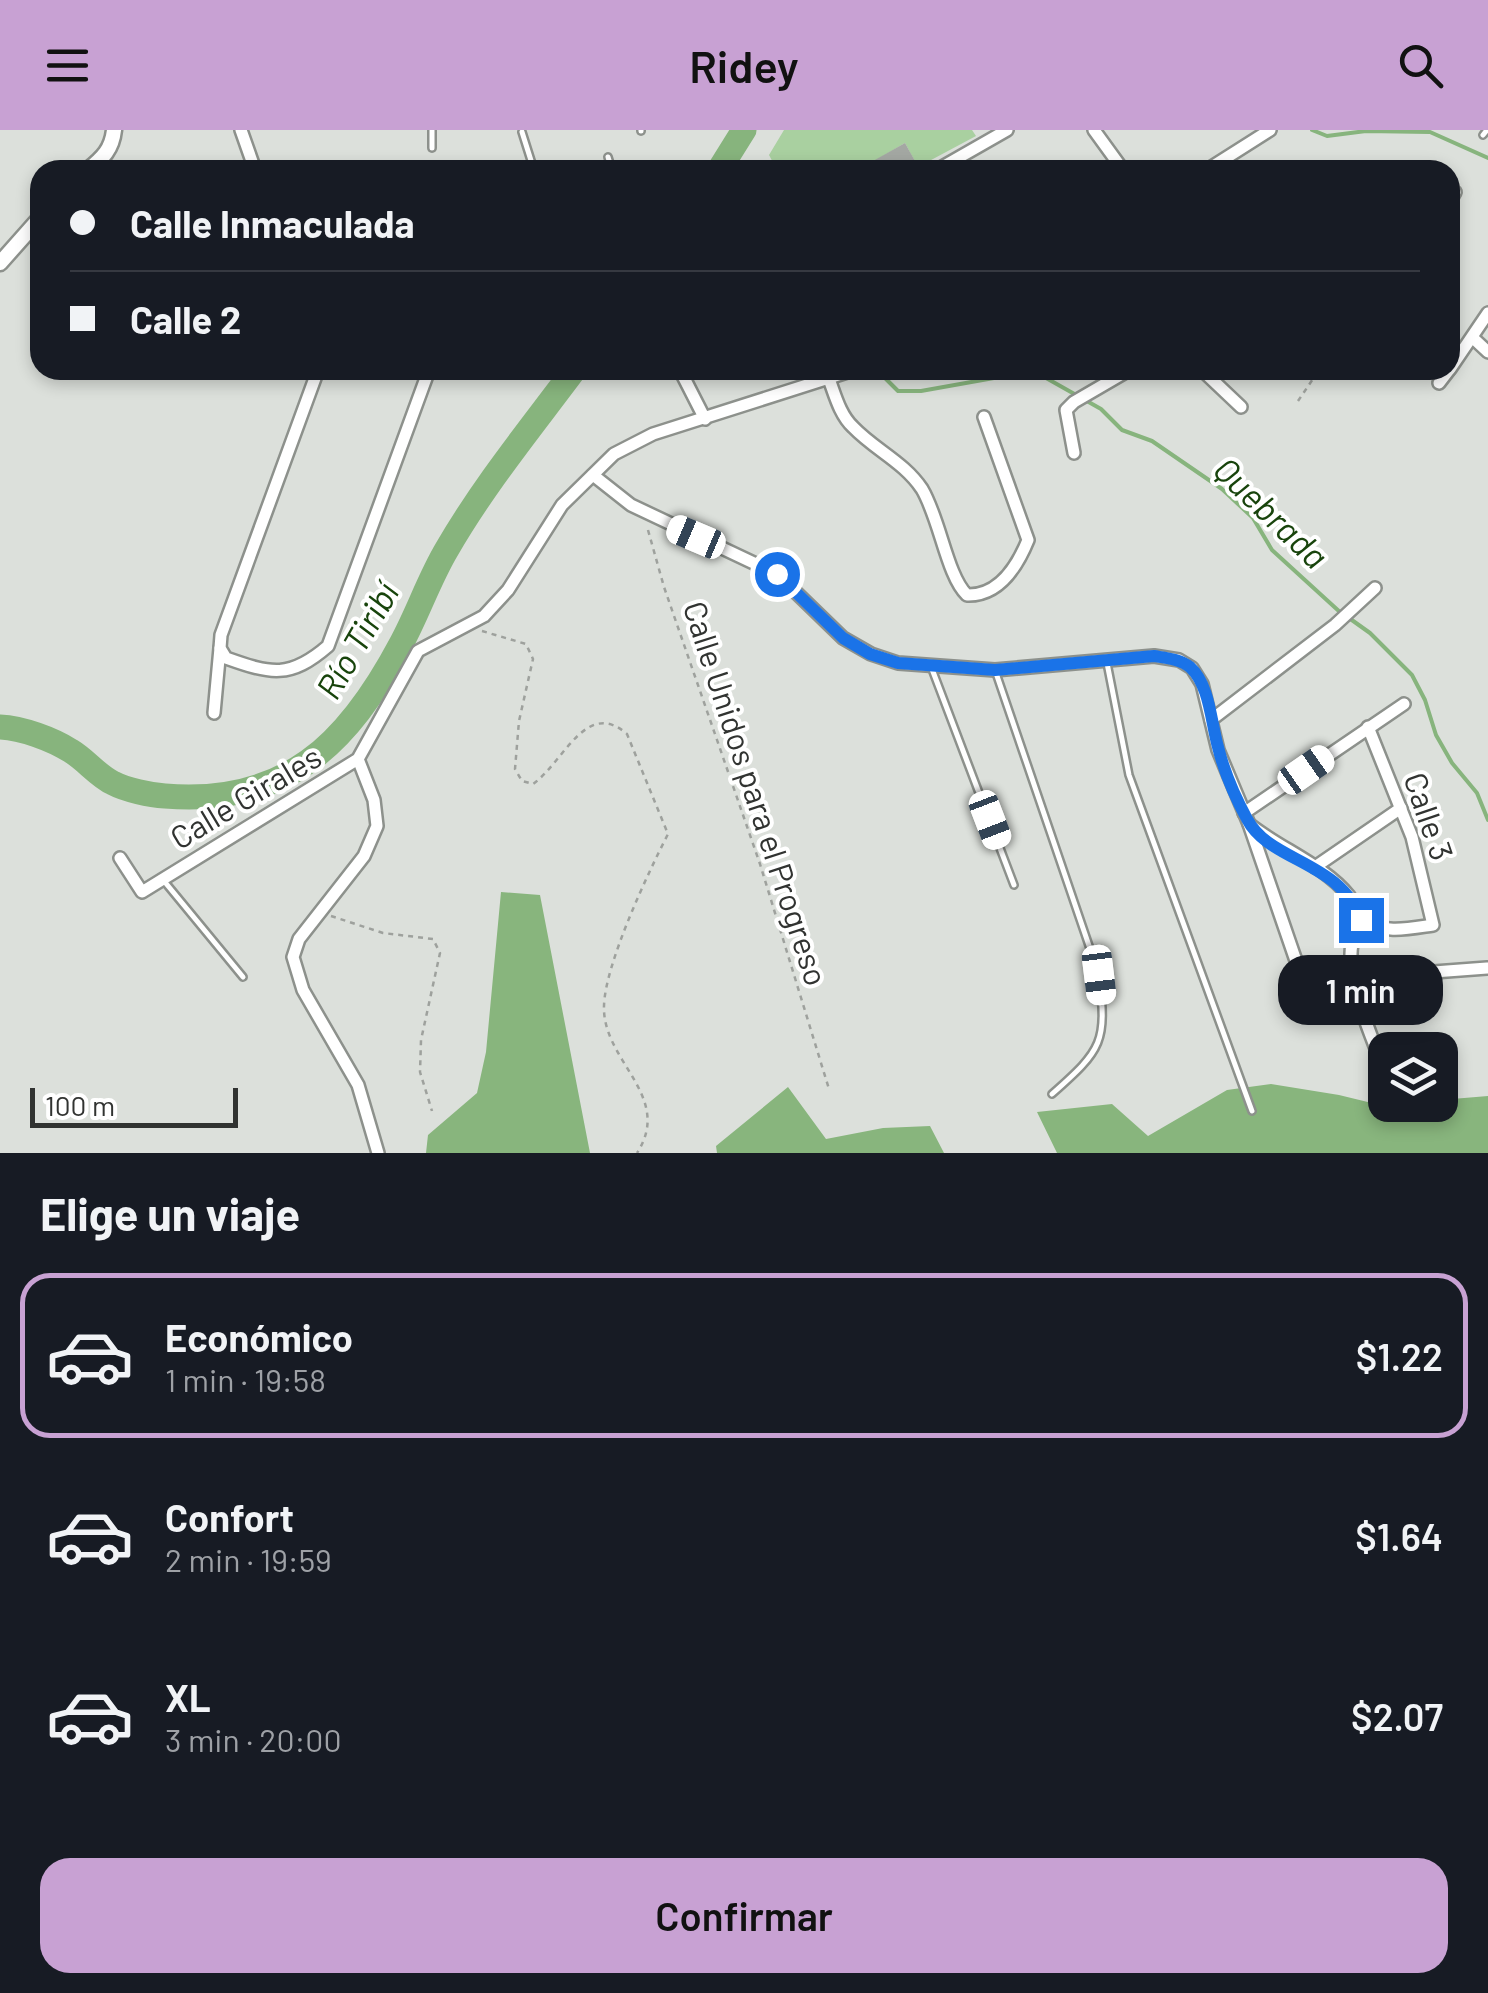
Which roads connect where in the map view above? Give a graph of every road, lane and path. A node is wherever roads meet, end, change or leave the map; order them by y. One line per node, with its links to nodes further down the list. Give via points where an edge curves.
1 (114, 130): 9 (street)
2 (241, 130): 10 (street)
3 (432, 130): 8 (lane)
4 (1007, 130): 12 (street)
5 (1094, 130): 13 (street)
6 (1270, 130): 14 (street)
7 (522, 132): 11 (lane)
8 (432, 148)
9 (102, 160)
10 (252, 160)
11 (531, 160)
12 (955, 160)
13 (1116, 160)
14 (1224, 160)
15 (30, 229): 16 (street)
16 (0, 263)
17 (1488, 313): 18 (street)
18 (1473, 338): 19 (street); 20 (street)
19 (1488, 352)
20 (1460, 356)
21 (314, 380): 40 (street)
22 (425, 380): 40 (street, via 328,646 292,670 275,672 226,658)
23 (685, 380): 34 (street)
24 (826, 380): 34 (street, Calle Girales)
25 (829, 380): 33 (street, via 852,427 920,487 956,584 981,595 994,590 1028,540)
26 (1112, 380): 35 (street, via 1066,410)
27 (1213, 380): 32 (street)
28 (1312, 380): 31 (path)
29 (1442, 380): 30 (street)
30 (1440, 383)
31 (1298, 402)
32 (1241, 407)
33 (984, 417)
34 (705, 419): 36 (street, Calle Girales, via 640,440)
35 (1074, 453)
36 (593, 475): 37 (street); 39 (street, Calle Girales, via 562,504 508,590)
37 (643, 511): 42 (street, via 777,574 843,638 870,654); 62 (path, Calle Unidos para el Progreso)
38 (1375, 588): 46 (street)
39 (466, 626): 48 (street, Calle Girales, via 418,651); 67 (path, via 526,644 533,659 519,721 515,769 522,780 533,784 550,772 589,726 616,725 626,734 668,834 604,1000 604,1026 650,1121)
40 (220, 648): 45 (street)
41 (1106, 660): 43 (street); 46 (street, via 1180,660 1202,684); 65 (lane, via 1129,775)
42 (931, 666): 43 (street); 54 (lane)
43 (995, 670): 63 (lane, via 1099,975 1105,1022 1098,1046)
44 (1404, 704): 47 (street)
45 (214, 713)
46 (1211, 720): 50 (street)
47 (1368, 727): 49 (street, Calle 3); 50 (street)
48 (358, 759): 53 (street, Calle Girales); 55 (street, via 377,826 364,856)
49 (1401, 808): 52 (street); 56 (street, Calle 3, via 1433,925 1392,932)
50 (1246, 818): 52 (street); 60 (street)
51 (120, 858): 53 (street, Calle Girales, via 142,892)
52 (1315, 868): 56 (street, via 1350,896)
53 (162, 879): 58 (lane)
54 (1014, 885)
55 (320, 913): 64 (path, via 438,944 420,1072); 66 (street, via 293,957 303,990 358,1085)
56 (1361, 920): 59 (street, via 1350,954)
57 (1487, 968): 59 (street)
58 (243, 976)
59 (1354, 978): 61 (street)
60 (1315, 1016)
61 (1371, 1032)
62 (829, 1090)
63 (1052, 1094)
64 (432, 1111)
65 (1252, 1111)
66 (378, 1153)
67 (637, 1153)

